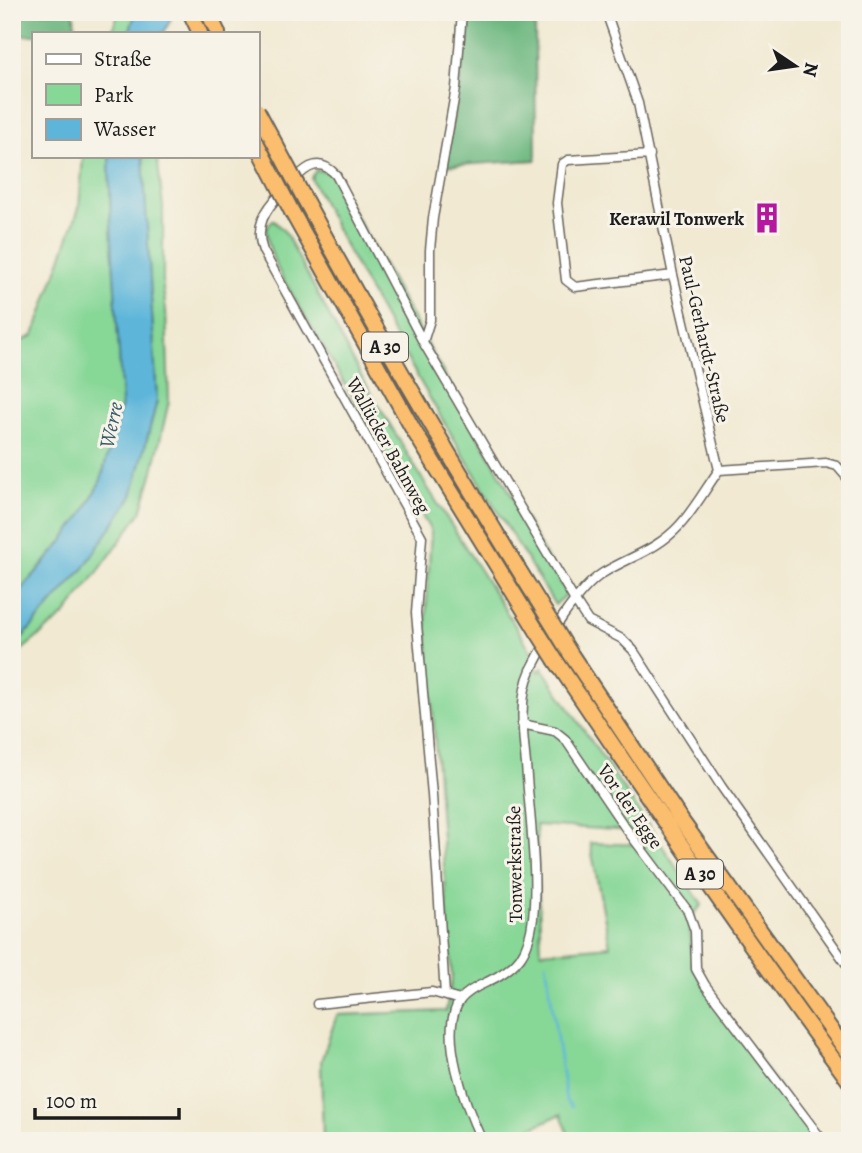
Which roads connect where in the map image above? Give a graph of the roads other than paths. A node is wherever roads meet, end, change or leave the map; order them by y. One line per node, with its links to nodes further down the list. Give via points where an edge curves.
1 (190, 12): 5 (highway)
2 (208, 12): 6 (highway)
3 (462, 12): 11 (street, via 456,88 433,218 430,320)
4 (606, 12): 9 (street, Paul-Gerhardt-Straße, via 638,103)
5 (200, 32)
6 (218, 32)
7 (259, 114): 20 (highway, A 30, bridge, via 392,358 568,650 681,820)
8 (259, 148): 21 (highway, A 30, bridge, via 414,431 556,662 682,849)
9 (650, 155): 10 (street, Paul-Gerhardt-Straße); 10 (street, via 562,164 557,203 566,279 575,286)
10 (673, 275): 12 (street, Paul-Gerhardt-Straße)
11 (423, 342): 14 (street, Wallücker Bahnweg); 17 (street, Wallücker Bahnweg, via 336,174 321,165 306,168 267,209 259,241 422,537 416,613)
12 (719, 470): 13 (street, via 825,463 837,466); 14 (street, Tonwerkstraße, via 679,527 643,554 601,574)
13 (850, 481)
14 (575, 601): 15 (street, Tonwerkstraße, via 531,672); 16 (street, via 588,621 633,650 721,786)
15 (522, 724): 18 (street, Tonwerkstraße, via 532,862 531,929 516,964); 23 (street, Vor der Egge, via 555,731 565,740 688,911 695,931 696,969 705,985)
16 (850, 969)
17 (445, 995): 18 (street); 19 (street, via 432,992)
18 (460, 1000): 22 (street, via 454,1016 454,1058 466,1106)
19 (317, 1004)
20 (850, 1056)
21 (850, 1082)
22 (482, 1141)
23 (823, 1141)

